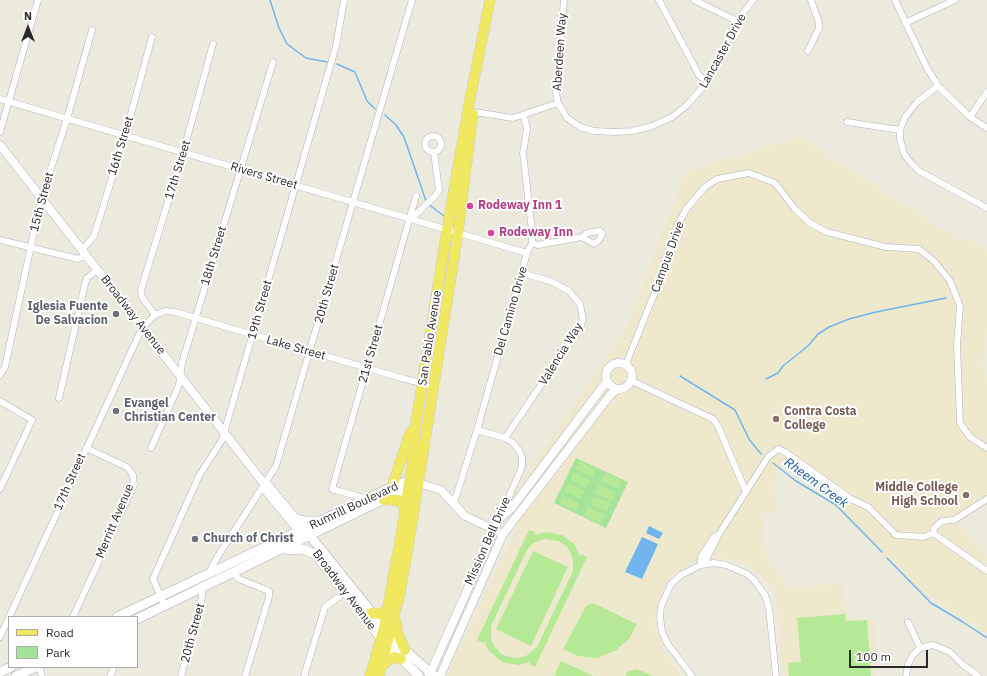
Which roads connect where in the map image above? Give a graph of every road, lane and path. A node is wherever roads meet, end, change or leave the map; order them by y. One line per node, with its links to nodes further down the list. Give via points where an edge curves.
1 (38, 0): 24 (street)
2 (344, 0): 39 (street, 19th Street, via 336,46)
3 (412, 0): 42 (street, 20th Street)
4 (490, 0): 45 (main road, San Pablo Avenue)
5 (496, 0): 26 (main road, San Pablo Avenue)
6 (564, 0): 25 (street, Aberdeen Way, via 556,93)
7 (659, 0): 20 (street, via 699,75)
8 (694, 0): 13 (street)
9 (754, 0): 13 (street, Lancaster Drive)
10 (811, 0): 18 (street, via 819,28)
11 (894, 0): 14 (street)
12 (955, 0): 14 (street)
13 (737, 21): 20 (street, Lancaster Drive)
14 (905, 23): 21 (street)
15 (92, 30): 29 (street, 15th Street)
16 (152, 37): 34 (street, 16th Street)
17 (213, 44): 37 (street, 17th Street)
18 (808, 50)
19 (272, 62): 38 (street, 18th Street)
20 (707, 82): 25 (street, Lancaster Drive, via 687,105 672,117 633,131 594,131 580,127 567,118)
21 (938, 86): 28 (street); 32 (street, via 912,107)
22 (987, 92): 28 (street)
23 (0, 100): 24 (street, Rivers Street)
24 (9, 102): 29 (street, Rivers Street); 33 (street)
25 (558, 103): 27 (street)
26 (474, 112): 27 (street, via 513,118); 46 (main road, San Pablo Avenue)
27 (524, 116): 49 (street, via 527,129 523,153)
28 (970, 117): 31 (street)
29 (67, 119): 34 (street, Rivers Street); 41 (street, 15th Street)
30 (847, 122): 32 (street)
31 (987, 128)
32 (900, 130): 43 (street, via 902,148 919,171)
33 (0, 132)
34 (125, 136): 37 (street, Rivers Street); 51 (street, 16th Street, via 94,236)
35 (0, 145): 41 (street, Broadway Avenue)
36 (434, 152): 44 (street, via 439,190)
37 (183, 153): 38 (street, Rivers Street); 55 (street, 17th Street, via 141,290 142,297)
38 (240, 170): 39 (street, Rivers Street); 56 (street, 18th Street)
39 (296, 186): 42 (street, Rivers Street); 58 (street, 19th Street)
40 (416, 196): 44 (street, 21st Street)
41 (42, 198): 50 (street, 15th Street); 51 (street, Broadway Avenue)
42 (353, 202): 44 (street, Rivers Street); 59 (street, 20th Street)
43 (987, 208)
44 (410, 219): 45 (street, Rivers Street); 61 (street, 21st Street)
45 (447, 230): 46 (street, Rivers Street); 66 (main road, San Pablo Avenue)
46 (458, 233): 52 (street, Rivers Street); 66 (main road, San Pablo Avenue)
47 (582, 237): 49 (street, via 538,245)
48 (0, 240): 50 (street)
49 (532, 243): 52 (street, Del Camino Drive)
50 (30, 247): 51 (street, via 70,258 80,259); 62 (street, 15th Street, via 5,367)
51 (84, 253): 53 (street, Broadway Avenue)
52 (527, 253): 54 (street, Del Camino Drive)
53 (97, 270): 57 (street, Broadway Avenue); 68 (street, via 87,278 85,284)
54 (521, 273): 71 (street, Del Camino Drive); 73 (street, Valencia Way, via 550,281 569,291 580,304 583,320)
55 (156, 314): 56 (street, Lake Street, via 165,311); 57 (street)
56 (196, 318): 58 (street, Lake Street); 63 (street, 18th Street)
57 (142, 328): 63 (street, Broadway Avenue); 74 (street, 17th Street)
58 (252, 335): 59 (street, Lake Street); 72 (street, 19th Street)
59 (310, 352): 61 (street, Lake Street); 78 (street, 20th Street, via 276,466)
60 (626, 364): 64 (street, via 610,366 606,373); 65 (street, via 632,373); 76 (street, Campus Drive, via 656,292 677,226 687,208 705,187 717,179 749,173 775,183 795,209 810,223 827,232 886,246 919,250 934,261 950,281 961,313 957,345 960,423 970,436)
61 (367, 368): 66 (street, Lake Street); 82 (street, 21st Street, via 332,489)
62 (0, 375)
63 (180, 375): 72 (street, Broadway Avenue); 75 (street, 18th Street, via 179,385)
64 (607, 381): 67 (street, via 613,388); 88 (street, via 511,509)
65 (632, 381): 67 (street, via 626,387); 81 (street, via 713,419)
66 (428, 385): 70 (main road, San Pablo Avenue); 77 (main road, San Pablo Avenue)
67 (618, 389): 93 (street, via 611,394)
68 (59, 398)
69 (0, 400): 80 (street, via 32,420)
70 (415, 428): 77 (main road, San Pablo Avenue); 79 (main road, via 410,433)
71 (477, 430): 73 (street, Mission Bell Drive); 85 (street, Del Camino Drive)
72 (224, 432): 78 (street, Broadway Avenue); 103 (street, 19th Street, via 222,440 196,482 153,579)
73 (505, 438): 88 (street, Mission Bell Drive, via 517,447 522,462)
74 (86, 448): 107 (street, 17th Street); 108 (street, Merritt Avenue, via 127,467 133,475 134,485)
75 (151, 448)
76 (987, 448)
77 (412, 483): 79 (main road, Rumrill Boulevard); 84 (main road, Rumrill Boulevard); 85 (street, via 441,490); 86 (main road, San Pablo Avenue); 105 (main road, San Pablo Avenue, via 408,548)
78 (265, 485): 87 (street, Broadway Avenue, via 269,486); 92 (street, Broadway Avenue, via 266,491); 99 (street, 20th Street)
79 (392, 487): 82 (main road, Rumrill Boulevard)
80 (0, 489)
81 (746, 492): 91 (street, via 771,453 781,449 851,499 868,507 896,535 924,537); 96 (street)
82 (366, 499): 89 (main road, Rumrill Boulevard)
83 (987, 499): 91 (street, via 954,520 942,521 934,528)
84 (384, 500): 86 (main road, via 398,500); 92 (main road, Rumrill Boulevard)
85 (454, 503): 90 (street, via 471,520)
86 (405, 508): 105 (main road, San Pablo Avenue)
87 (297, 519): 89 (main road, via 308,522); 92 (street, Broadway Avenue)
88 (499, 519): 90 (street, Mission Bell Drive)
89 (323, 520): 92 (main road, Rumrill Boulevard)
90 (494, 529): 93 (street); 119 (street, Mission Bell Drive)
91 (933, 533): 98 (street)
92 (305, 534): 94 (main road, Rumrill Boulevard); 95 (main road, Broadway Avenue); 97 (main road, Rumrill Boulevard); 102 (main road, Broadway Avenue)
93 (503, 534): 127 (street, Mission Bell Drive)
94 (282, 550): 95 (main road, via 303,549); 100 (main road, Rumrill Boulevard)
95 (317, 555): 102 (main road, Broadway Avenue)
96 (701, 565): 128 (street, via 680,575 671,584 660,617 667,643); 129 (street, via 733,567 747,574 760,587 768,600)
97 (219, 568): 99 (main road, Rumrill Boulevard); 101 (main road, via 216,575 202,582)
98 (987, 571)
99 (209, 573): 103 (main road, Rumrill Boulevard)
100 (234, 573): 101 (main road, Rumrill Boulevard); 122 (street, via 239,579 269,591)
101 (202, 589): 104 (main road, Rumrill Boulevard); 121 (street, 20th Street)
102 (348, 591): 106 (main road, Broadway Avenue); 114 (main road, Broadway Avenue); 123 (street, via 325,607)
103 (160, 597): 104 (street, 19th Street); 109 (main road, Rumrill Boulevard)
104 (165, 606): 111 (main road, Rumrill Boulevard)
105 (392, 610): 106 (main road, via 381,614); 114 (main road, San Pablo Avenue); 116 (main road)
106 (371, 613): 114 (main road, Broadway Avenue)
107 (10, 616)
108 (73, 616)
109 (119, 616)
110 (8, 619): 113 (street, 17th Street)
111 (138, 619)
112 (908, 622): 115 (street)
113 (0, 637)
114 (386, 637): 116 (main road); 117 (main road, San Pablo Avenue); 124 (main road, San Pablo Avenue)
115 (920, 648): 130 (street, via 908,665); 131 (street, via 933,645 941,647)
116 (403, 654): 117 (main road, via 389,658); 119 (main road); 126 (main road)
117 (382, 664): 125 (main road, San Pablo Avenue)
118 (35, 668): 120 (main road)
119 (431, 675)
120 (16, 676)
121 (181, 676)
122 (245, 676)
123 (304, 676)
124 (370, 676)
125 (379, 676)
126 (419, 676)
127 (440, 676)
128 (692, 676)
129 (776, 676)
130 (906, 676)
131 (977, 676)

